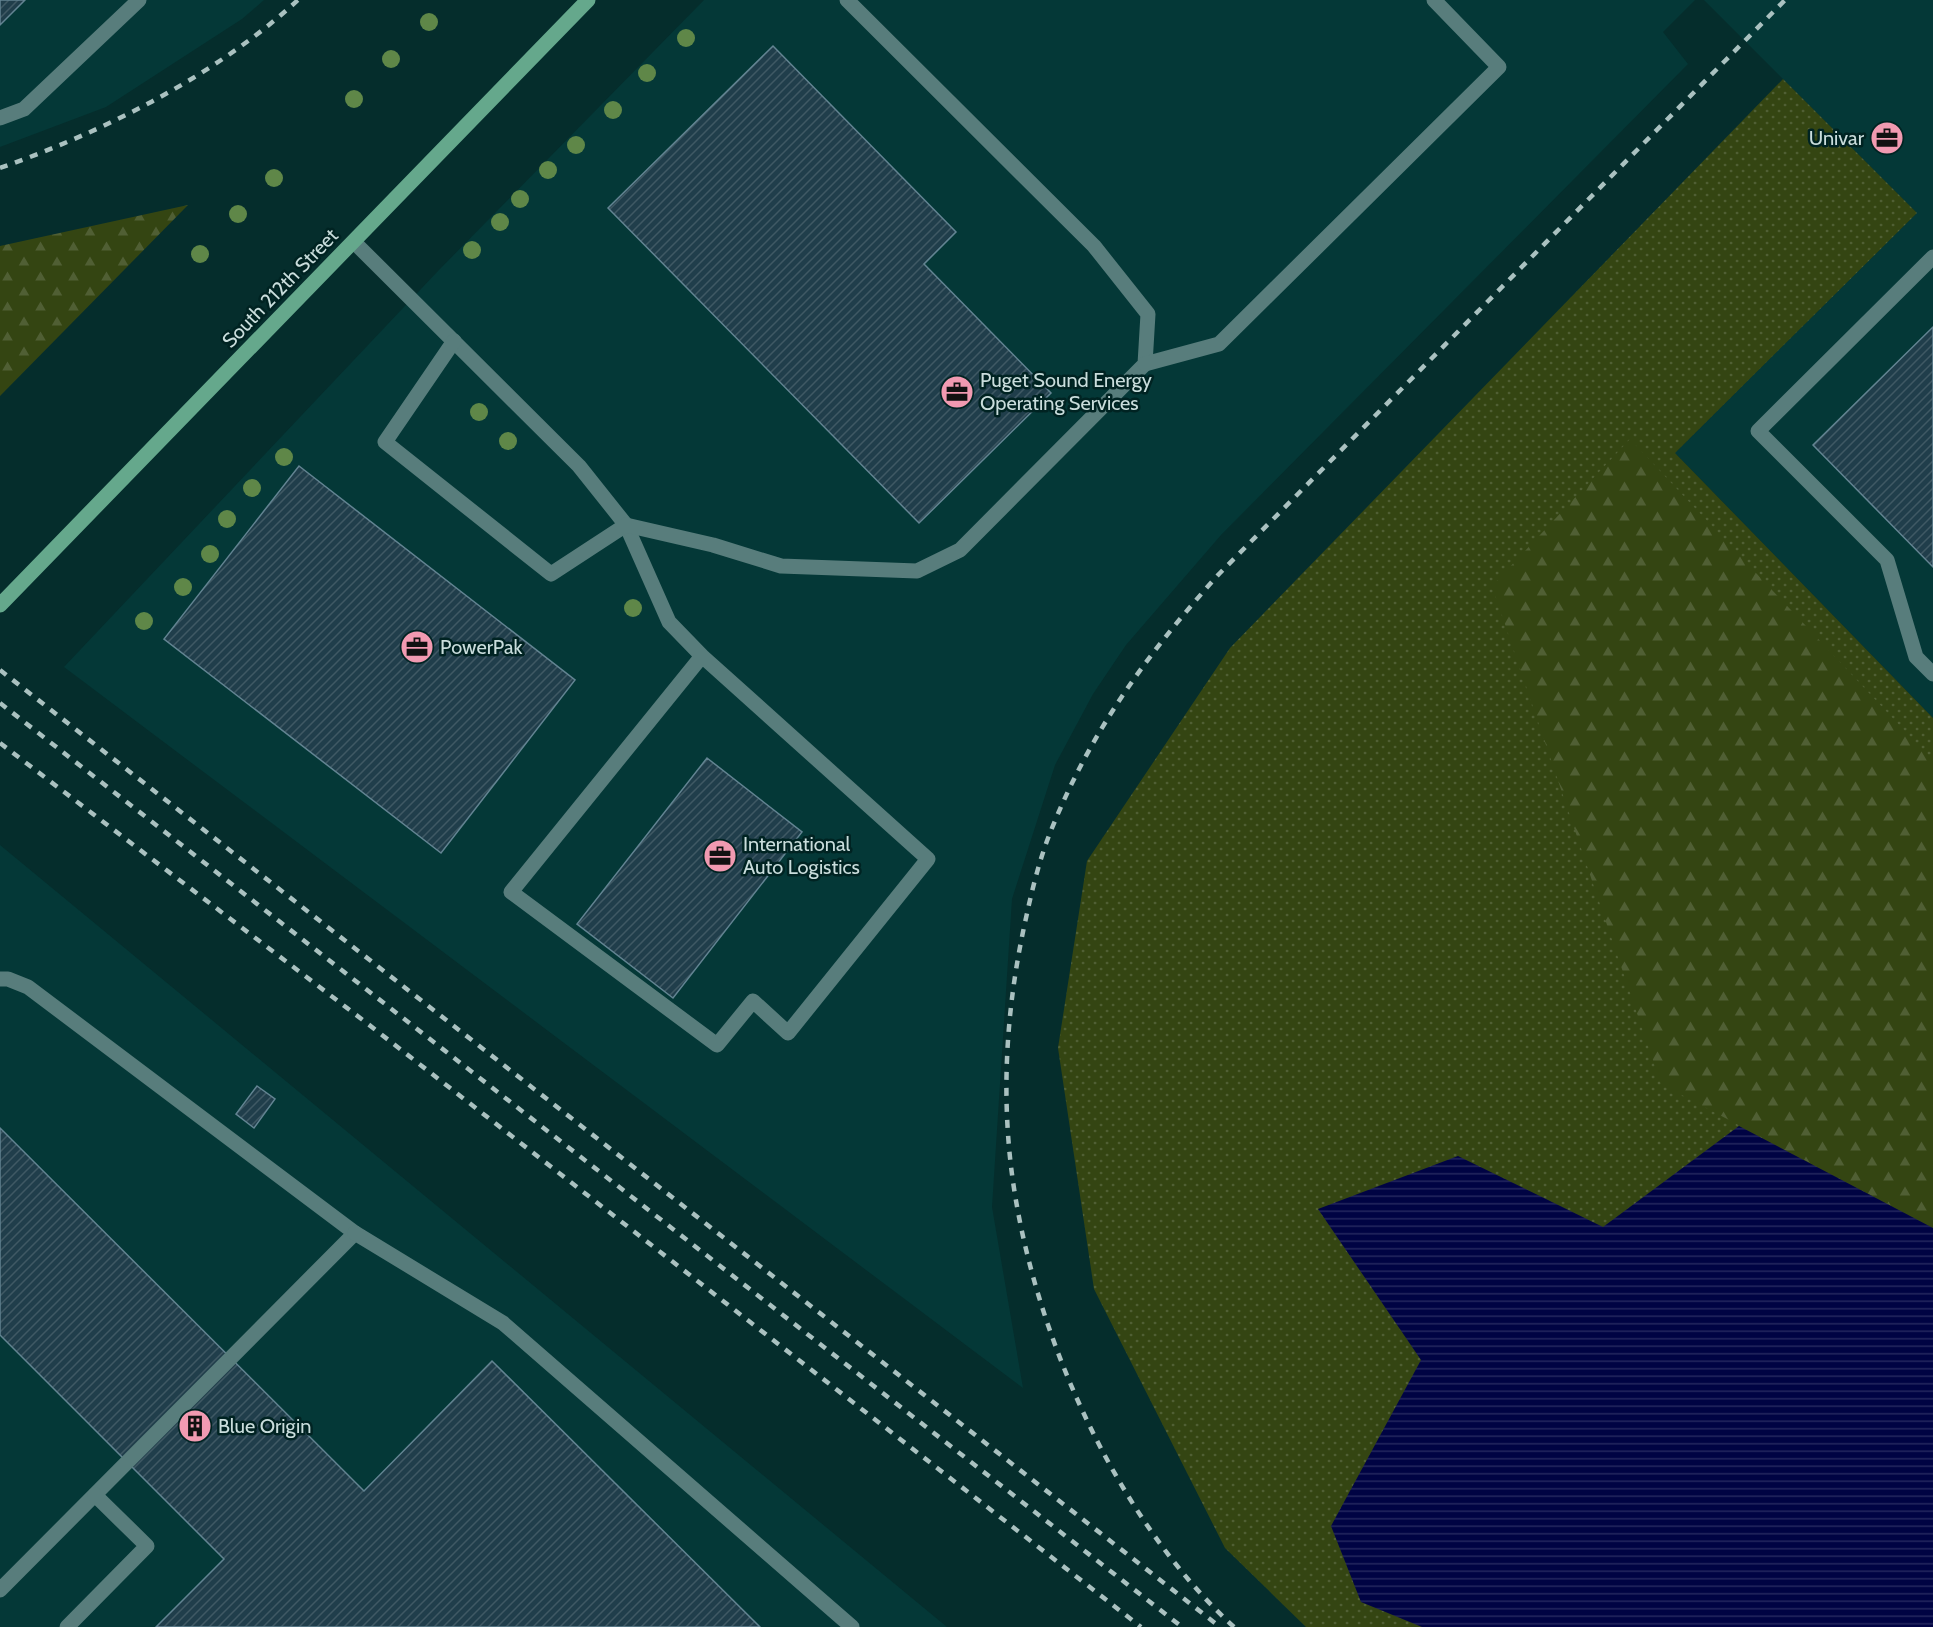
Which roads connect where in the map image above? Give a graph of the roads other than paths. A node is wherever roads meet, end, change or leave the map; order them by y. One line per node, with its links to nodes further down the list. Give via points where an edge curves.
1 (139, 0): 5 (lane, via 24,109)
2 (588, 0): 6 (main road, South 212th Street)
3 (847, 0): 9 (lane, via 1094,246 1148,314)
4 (1434, 0): 9 (lane, via 1499,67 1220,344)
5 (0, 118)
6 (354, 242): 8 (lane); 11 (main road, South 212th Street)
7 (1933, 257): 13 (lane, via 1758,431 1887,560 1916,657)
8 (454, 341): 10 (lane, via 579,466); 10 (lane, via 385,442 551,574)
9 (1145, 364): 10 (lane, via 960,550 917,571 781,566)
10 (626, 525): 12 (lane, via 669,622)
11 (0, 605)
12 (702, 656): 12 (lane, via 511,892 717,1045 753,1001 788,1033 928,859)
13 (1933, 674)
14 (0, 979): 15 (lane, via 28,987)
15 (355, 1233): 16 (lane); 19 (lane, via 503,1323)
16 (95, 1495): 17 (lane); 18 (lane, via 147,1546)
17 (0, 1590)
18 (67, 1627)
19 (852, 1627)

